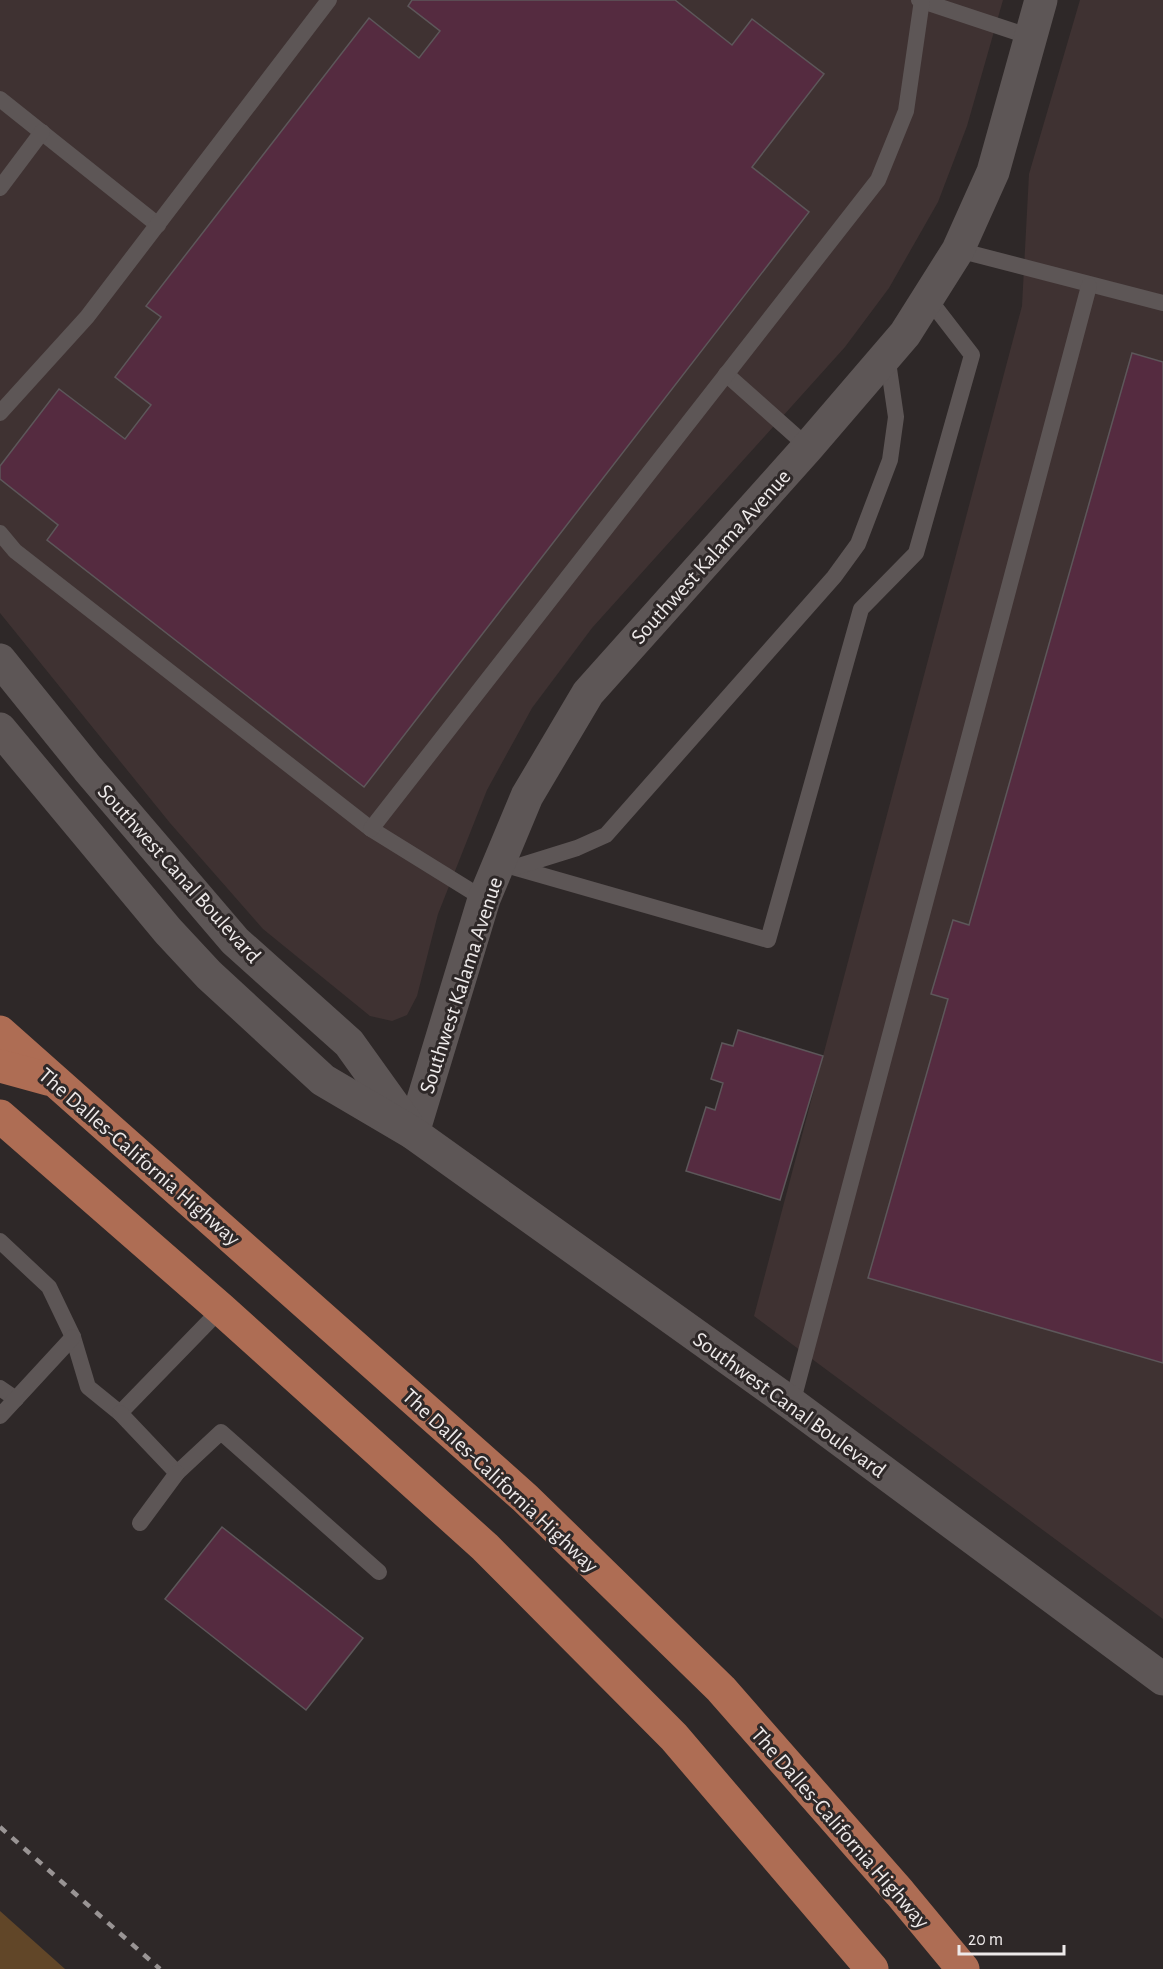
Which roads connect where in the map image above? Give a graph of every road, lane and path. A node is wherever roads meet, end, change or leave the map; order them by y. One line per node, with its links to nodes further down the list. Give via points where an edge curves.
1 (329, 0): 8 (lane)
2 (1041, 0): 4 (main road, Southwest Kalama Avenue)
3 (921, 1): 4 (lane); 14 (lane, via 906,111 878,180)
4 (1031, 37): 9 (main road, Southwest Kalama Avenue, via 993,172)
5 (0, 99): 6 (lane)
6 (42, 132): 7 (lane); 8 (lane)
7 (0, 188)
8 (158, 225): 15 (lane, via 87,317)
9 (958, 250): 10 (lane); 11 (main road, Southwest Kalama Avenue)
10 (1089, 286): 12 (lane); 33 (lane)
11 (928, 298): 13 (main road, Southwest Kalama Avenue); 21 (lane, via 972,356 916,553 861,609 768,940)
12 (1163, 303)
13 (887, 354): 16 (main road, Southwest Kalama Avenue); 21 (lane, via 897,417 892,450 858,544 834,577 606,835 577,848)
14 (726, 374): 16 (lane); 20 (lane)
15 (0, 413)
16 (808, 447): 21 (main road, Southwest Kalama Avenue, via 588,693 527,796)
17 (0, 533): 20 (lane, via 15,551)
18 (0, 660): 27 (main road, Southwest Canal Boulevard, via 235,941 349,1043)
19 (0, 729): 27 (main road, Southwest Canal Boulevard, via 160,922 209,975 323,1080)
20 (371, 829): 22 (lane)
21 (507, 865): 22 (main road, Southwest Kalama Avenue)
22 (484, 899): 27 (main road, Southwest Kalama Avenue)
23 (0, 1032): 25 (highway, The Dalles-California Highway)
24 (0, 1066): 25 (highway)
25 (55, 1081): 41 (highway, The Dalles-California Highway, via 525,1498 721,1689)
26 (0, 1116): 29 (highway)
27 (413, 1133): 33 (main road, Southwest Canal Boulevard)
28 (0, 1241): 30 (lane, via 49,1287)
29 (220, 1309): 34 (lane); 40 (highway, via 485,1547 674,1737)
30 (73, 1337): 32 (lane); 34 (lane, via 88,1386)
31 (0, 1388): 32 (lane)
32 (16, 1399): 35 (lane)
33 (792, 1404): 39 (main road, Southwest Canal Boulevard)
34 (120, 1413): 36 (lane)
35 (0, 1414)
36 (177, 1473): 37 (lane); 38 (lane, via 221,1432)
37 (141, 1523)
38 (379, 1572)
39 (1163, 1679)
40 (872, 1969)
41 (963, 1969)

